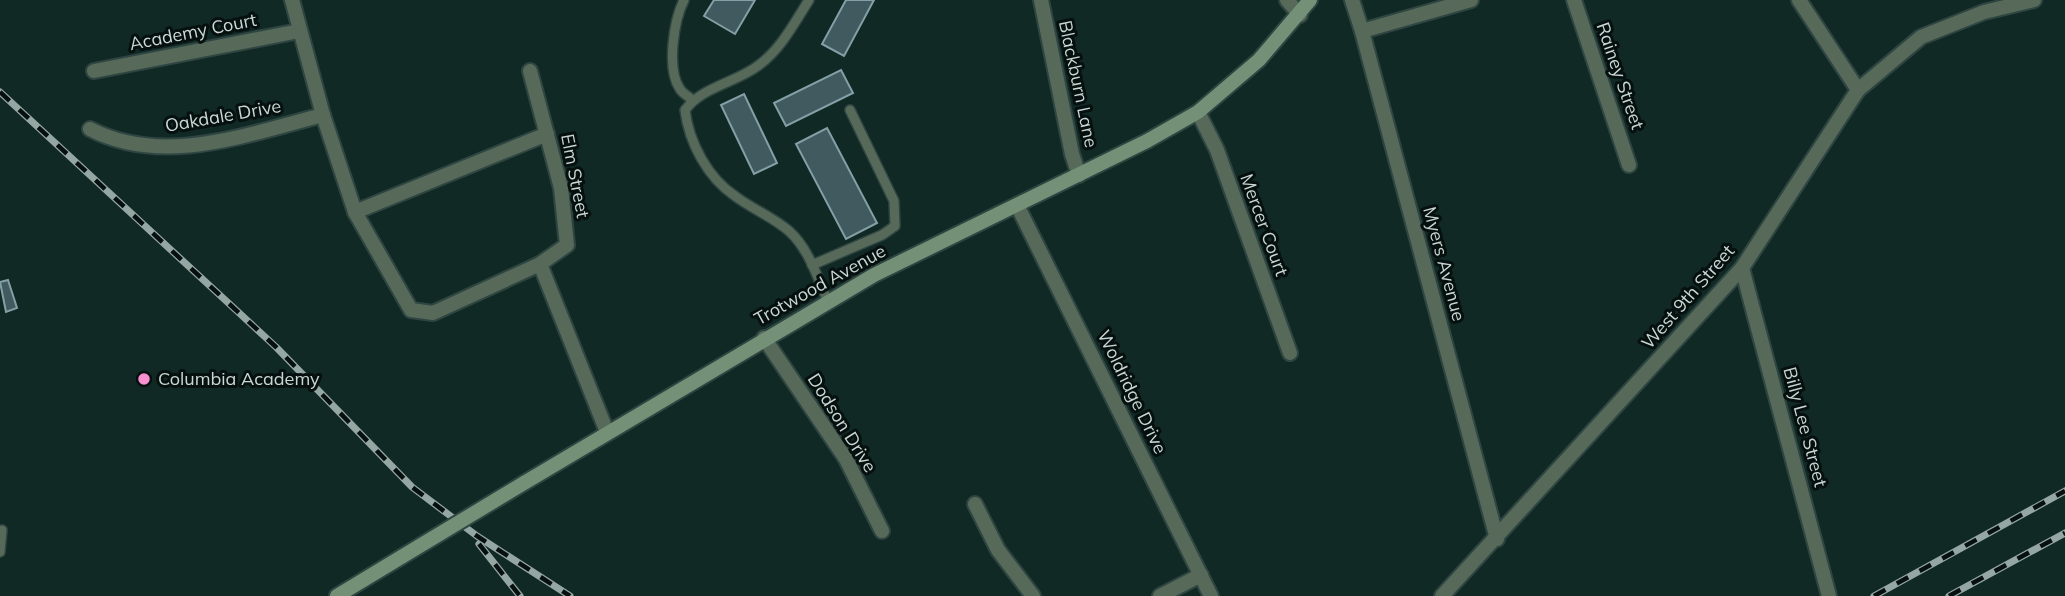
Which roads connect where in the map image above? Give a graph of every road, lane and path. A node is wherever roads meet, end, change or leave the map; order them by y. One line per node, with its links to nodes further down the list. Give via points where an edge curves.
1 (292, 0): 13 (street)
2 (684, 0): 18 (lane, via 674,26 673,61 679,88)
3 (809, 0): 18 (lane, via 786,37 760,65)
4 (1041, 0): 25 (street, Blackburn Lane)
5 (1287, 0): 12 (street)
6 (1310, 0): 12 (main road, Trotwood Avenue)
7 (1352, 0): 14 (street, Myers Avenue)
8 (1471, 0): 14 (street)
9 (1574, 0): 24 (street, Rainey Street)
10 (1799, 0): 17 (street)
11 (2034, 0): 17 (street, West 9th Street, via 1984,12 1922,37)
12 (1300, 15): 20 (main road, Trotwood Avenue, via 1235,83)
13 (299, 31): 16 (street, Academy Court); 21 (street)
14 (1363, 31): 38 (street, Myers Avenue)
15 (530, 71): 23 (street, Elm Street)
16 (94, 72)
17 (1858, 90): 30 (street, West 9th Street)
18 (693, 100): 29 (lane, via 685,110 687,127 713,178 789,231 805,248)
19 (850, 110): 29 (lane, via 894,201 895,226)
20 (1198, 112): 25 (main road, Trotwood Avenue); 33 (street, Mercer Court, via 1217,150)
21 (323, 116): 22 (street, Oakdale Drive, via 176,147 140,147); 27 (street)
22 (90, 129)
23 (547, 134): 27 (street); 28 (street, Elm Street, via 561,188 567,245)
24 (1629, 165)
25 (1079, 175): 26 (main road, Trotwood Avenue)
26 (1017, 205): 31 (main road, Trotwood Avenue); 40 (street, Woldridge Drive)
27 (355, 212): 28 (street, via 411,310 433,313)
28 (540, 264): 34 (street)
29 (812, 265): 31 (lane)
30 (1742, 268): 38 (street, West 9th Street); 46 (street, Billy Lee Street)
31 (828, 301): 32 (main road, Trotwood Avenue)
32 (764, 338): 34 (main road, Trotwood Avenue); 37 (street, Dodson Drive, via 846,459)
33 (1290, 353)
34 (607, 432): 41 (main road, Trotwood Avenue, bridge)
35 (975, 504): 42 (street, via 998,550)
36 (2, 530): 39 (lane)
37 (881, 531)
38 (1497, 539): 45 (street, West 9th Street)
39 (0, 552)
40 (1201, 575): 43 (street); 44 (street, Woldridge Drive)
41 (337, 596)
42 (1033, 596)
43 (1160, 596)
44 (1211, 596)
45 (1442, 596)
46 (1829, 596)

